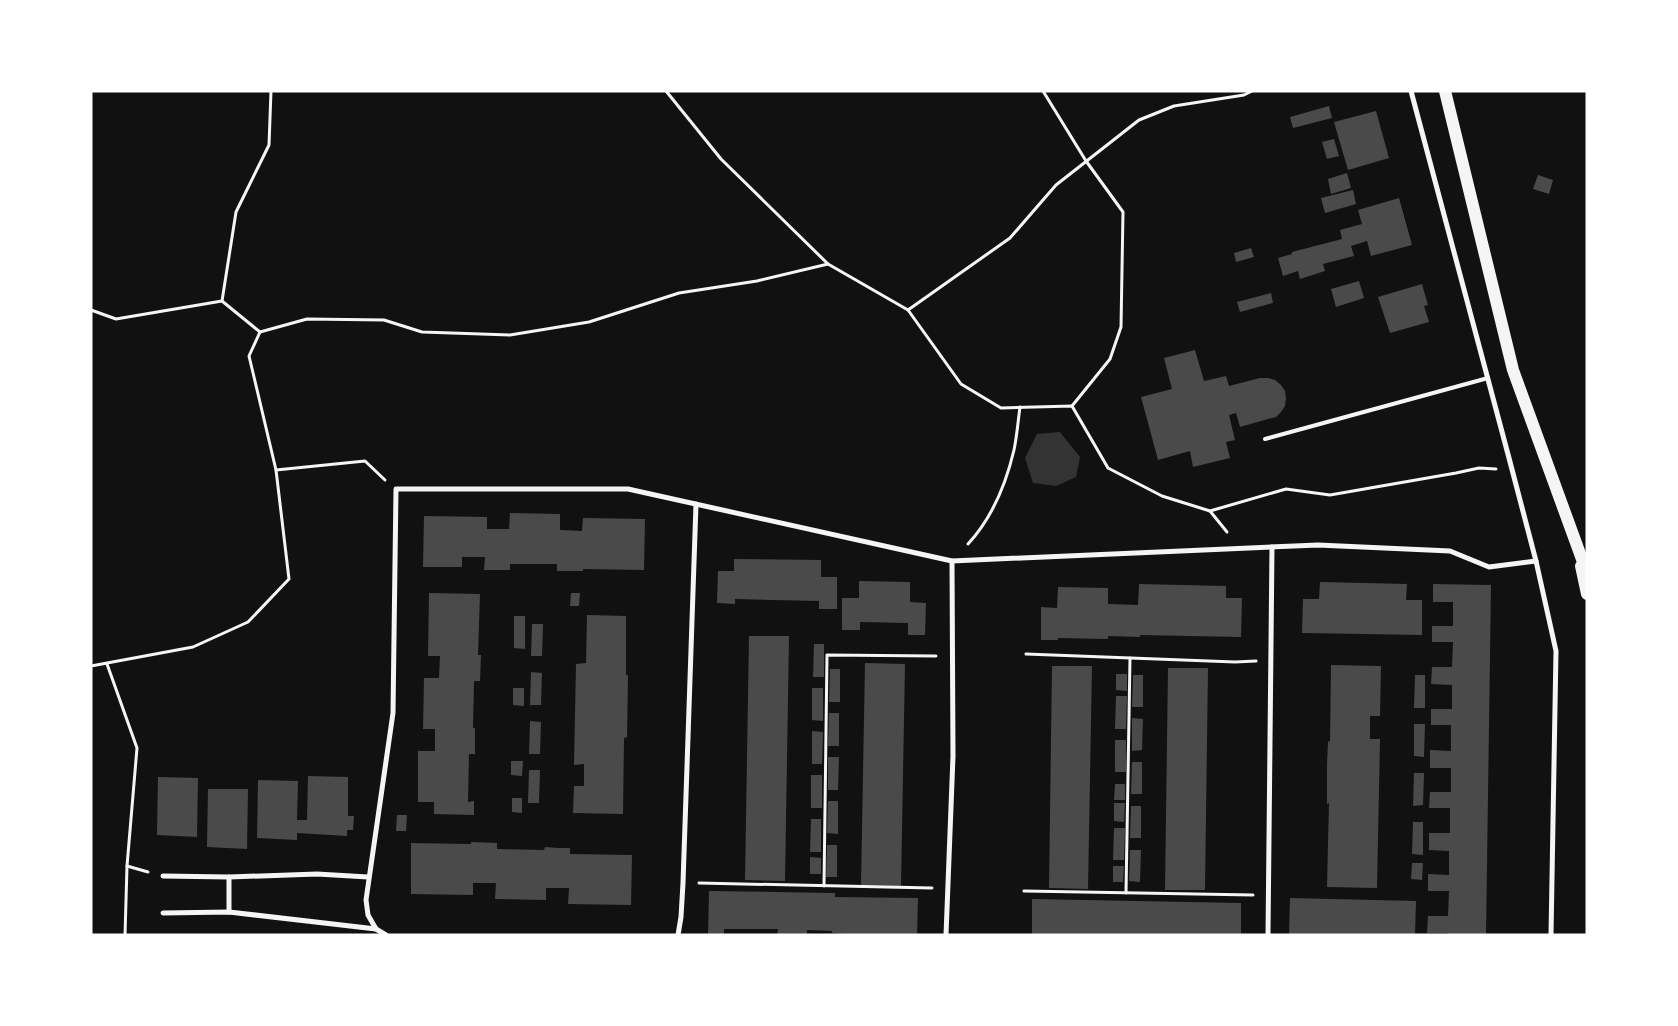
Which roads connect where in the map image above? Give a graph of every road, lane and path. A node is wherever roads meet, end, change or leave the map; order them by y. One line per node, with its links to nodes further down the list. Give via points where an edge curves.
1 (272, 91): 9 (path, via 269,145 236,212)
2 (666, 91): 8 (path, via 721,159)
3 (1043, 91): 7 (path)
4 (1252, 91): 7 (path, via 1174,106 1139,120)
5 (1411, 91): 13 (street)
6 (1445, 91): 22 (main road, via 1514,370)
7 (1086, 161): 11 (path, via 1056,185 1010,238); 14 (path, via 1123,212 1121,327 1110,358)
8 (828, 264): 11 (path); 12 (path, via 757,282 679,293 588,322 510,335 422,332 384,320 307,319)
9 (222, 301): 10 (path, via 116,319); 12 (path)
10 (91, 310)
11 (908, 310): 15 (path, via 961,384 1001,408)
12 (260, 332): 17 (path, via 249,356)
13 (1488, 378): 16 (lane); 18 (street)
14 (1072, 406): 15 (path); 21 (path, via 1108,468 1162,496)
15 (1020, 407): 25 (path, via 1014,449 1000,497 977,534)
16 (1265, 439)
17 (276, 470): 19 (path, via 365,461); 33 (path, via 289,579 248,622 193,647)
18 (1512, 470): 21 (path, via 1479,468 1330,495 1286,489); 26 (street)
19 (396, 489): 20 (street, via 628,489); 37 (street, via 393,713)
20 (696, 504): 25 (street); 38 (street)
21 (1210, 511): 24 (path)
22 (1576, 544): 27 (main road); 28 (main road)
23 (1272, 547): 24 (street); 26 (street, via 1318,545 1450,552 1489,567); 32 (street)
24 (1240, 548): 25 (street)
25 (952, 561): 30 (street)
26 (1536, 561): 52 (street, via 1556,651)
27 (1587, 573)
28 (1587, 594)
29 (1026, 654): 31 (path)
30 (952, 656): 39 (path, via 827,655); 40 (street, via 953,756)
31 (1130, 658): 32 (path, via 1235,662); 42 (path)
32 (1272, 660): 43 (street)
33 (106, 664): 34 (path); 47 (path, via 137,748)
34 (91, 666)
35 (163, 876): 36 (street)
36 (229, 877): 37 (street, via 318,874); 44 (street)
37 (368, 877): 46 (street, via 368,915)
38 (683, 883): 39 (path); 49 (street)
39 (824, 886): 40 (path)
40 (947, 889): 50 (street)
41 (1024, 891): 42 (path)
42 (1126, 893): 43 (path)
43 (1268, 896): 51 (street)
44 (229, 912): 45 (street); 46 (street)
45 (163, 914)
46 (376, 929): 48 (street)
47 (125, 935)
48 (386, 935)
49 (678, 935)
50 (946, 935)
51 (1268, 935)
52 (1551, 935)

